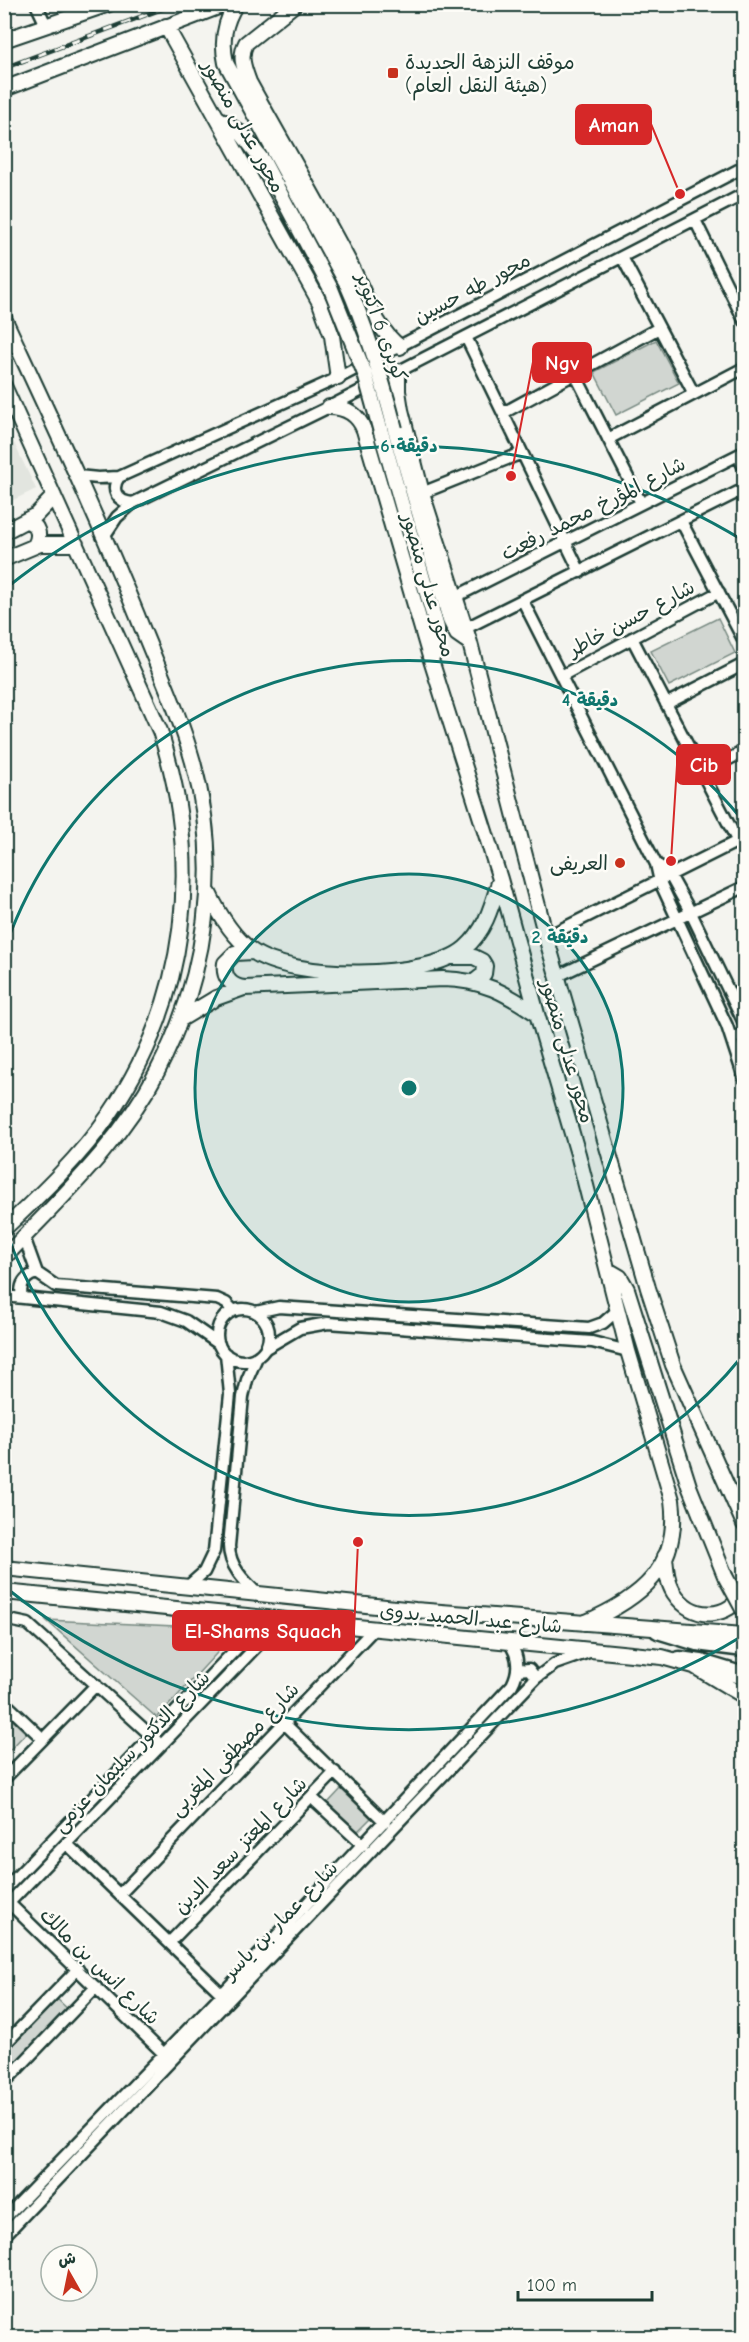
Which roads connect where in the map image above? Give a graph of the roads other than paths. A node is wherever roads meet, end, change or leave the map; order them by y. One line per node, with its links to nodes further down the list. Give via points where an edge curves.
1 (36, 4): 6 (street)
2 (110, 4): 6 (main road)
3 (226, 4): 7 (main road)
4 (236, 4): 9 (main road, كوبرى 6 اكتوبر, via 227,21 223,46 226,63)
5 (295, 4): 9 (main road, محور عدلى منصور, via 246,43 242,56)
6 (46, 25): 8 (main road)
7 (166, 26): 10 (main road); 11 (main road, محور عدلى منصور)
8 (4, 40)
9 (244, 85): 16 (main road, محور عدلى منصور, via 351,264); 33 (main road, كوبرى 6 اكتوبر, bridge, via 348,284 378,369)
10 (4, 89)
11 (216, 117): 20 (main road, محور عدلى منصور, via 320,303); 33 (main road, كوبرى 6 اكتوبر, bridge, via 242,134 263,161 331,289)
12 (744, 167): 22 (street, محور طه حسين)
13 (744, 194): 14 (street, محور طه حسين)
14 (694, 220): 15 (street, محور طه حسين); 18 (street)
15 (622, 258): 19 (street); 21 (street, محور طه حسين)
16 (374, 313): 20 (main road, via 361,336 344,340); 22 (main road, محور عدلى منصور)
17 (4, 318): 38 (main road)
18 (744, 320)
19 (659, 328): 25 (street); 28 (street)
20 (332, 336): 26 (main road, محور عدلى منصور)
21 (466, 337): 24 (street, محور طه حسين); 31 (street)
22 (400, 347): 26 (street, محور طه حسين)
23 (744, 369): 28 (street)
24 (398, 371): 29 (street, محور طه حسين); 30 (main road, محور عدلى منصور)
25 (575, 374): 31 (street); 34 (street)
26 (338, 378): 39 (street, محور طه حسين)
27 (4, 386): 42 (main road)
28 (694, 394): 34 (street)
29 (329, 407): 32 (main road, via 346,409); 43 (street, محور طه حسين)
30 (401, 410): 32 (main road, via 378,409); 41 (main road, محور عدلى منصور)
31 (503, 413): 35 (street)
32 (362, 425): 61 (main road, محور عدلى منصور)
33 (388, 430): 60 (main road, كوبرى 6 اكتوبر, via 450,620 457,634); 61 (main road, كوبرى 6 اكتوبر, via 436,628 437,647)
34 (608, 439): 44 (street)
35 (522, 453): 41 (street); 49 (street)
36 (741, 454): 37 (street); 44 (street, شارع المؤرخ محمد رفعت)
37 (744, 468)
38 (78, 476): 39 (street, محور طه حسين); 48 (main road)
39 (119, 477): 43 (street, via 116,495)
40 (744, 489): 46 (street)
41 (423, 494): 55 (main road, محور عدلى منصور)
42 (54, 496): 45 (main road); 50 (main road)
43 (133, 503): 48 (street, محور طه حسين)
44 (641, 503): 49 (street, شارع المؤرخ محمد رفعت)
45 (27, 521): 47 (main road); 51 (main road, via 38,531)
46 (681, 521): 53 (street); 54 (street)
47 (4, 532)
48 (105, 535): 73 (main road, via 191,755 204,810)
49 (566, 541): 53 (street); 55 (street, شارع المؤرخ محمد رفعت)
50 (76, 544): 51 (main road); 89 (main road, via 149,705 168,757 184,838 182,921 165,1002 122,1096 80,1152)
51 (35, 545): 52 (main road)
52 (4, 559)
53 (580, 572): 56 (street)
54 (718, 592): 58 (street, شارع حسن خاطر); 59 (street)
55 (457, 596): 57 (main road, محور عدلى منصور)
56 (523, 601): 57 (street); 63 (street)
57 (466, 628): 60 (main road, محور عدلى منصور)
58 (632, 638): 63 (street, شارع حسن خاطر); 64 (street)
59 (744, 641)
60 (470, 643): 76 (main road, محور عدلى منصور)
61 (431, 660): 70 (main road, محور عدلى منصور)
62 (744, 664): 64 (street)
63 (561, 676): 68 (street)
64 (666, 704): 66 (street)
65 (744, 751): 66 (street)
66 (703, 773): 67 (street)
67 (741, 840): 69 (street)
68 (656, 864): 69 (street); 71 (street)
69 (671, 877): 71 (street); 74 (street)
70 (500, 879): 78 (main road, via 484,925); 82 (main road, محور عدلى منصور)
71 (660, 882): 75 (street); 76 (street)
72 (744, 886): 74 (street)
73 (209, 893): 77 (main road, via 228,925); 83 (main road, via 202,948)
74 (691, 913): 75 (street); 84 (street)
75 (677, 920): 79 (street); 85 (street)
76 (546, 937): 79 (main road, محور عدلى منصور)
77 (253, 952): 78 (main road, via 291,966 348,972 405,968); 81 (main road, via 235,953 225,963 226,978 236,987)
78 (452, 957): 80 (main road, via 482,961 484,974)
79 (558, 976): 105 (main road, محور عدلى منصور, via 667,1346)
80 (474, 982): 81 (main road, via 442,979); 82 (main road, via 500,991)
81 (244, 988): 83 (main road, via 216,998)
82 (537, 1014): 92 (main road, محور عدلى منصور)
83 (181, 1019): 90 (main road, via 158,1071 119,1132 89,1170)
84 (744, 1020): 85 (street)
85 (727, 1026): 87 (street)
86 (744, 1033): 87 (street)
87 (732, 1039): 88 (street)
88 (744, 1078)
89 (4, 1229)
90 (24, 1237): 91 (main road); 93 (street)
91 (4, 1258)
92 (608, 1270): 96 (main road, محور عدلى منصور); 114 (main road, bridge, via 620,1277 627,1288 692,1495 725,1576)
93 (37, 1273): 95 (street, via 24,1281); 97 (street, via 61,1287 217,1299)
94 (4, 1296): 95 (street)
95 (22, 1297): 102 (street, via 161,1312 186,1321)
96 (618, 1310): 99 (street); 103 (main road, محور عدلى منصور)
97 (234, 1311): 98 (street); 102 (street, via 221,1322 217,1333)
98 (256, 1312): 99 (street, via 279,1307); 101 (street, via 268,1325)
99 (599, 1326): 100 (street, via 603,1336)
100 (600, 1343): 101 (street, via 328,1323 300,1328); 103 (street)
101 (266, 1348): 104 (street)
102 (222, 1349): 104 (street, via 241,1360); 107 (street, via 230,1394)
103 (628, 1351): 106 (main road, محور عدلى منصور, via 672,1500 673,1530)
104 (257, 1357): 108 (street, via 243,1397 229,1541)
105 (744, 1524)
106 (665, 1556): 112 (main road, via 675,1594 698,1613 724,1611); 118 (main road, محور عدلى منصور, via 650,1581 633,1598)
107 (212, 1558): 108 (street, via 221,1562); 110 (street, via 204,1572)
108 (231, 1560): 113 (street)
109 (4, 1568): 110 (main road, شارع عبد الحميد بدوى)
110 (187, 1587): 113 (main road, شارع عبد الحميد بدوى)
111 (4, 1592): 115 (main road, شارع عبد الحميد بدوى)
112 (744, 1592)
113 (258, 1594): 118 (main road, شارع عبد الحميد بدوى)
114 (744, 1611)
115 (266, 1618): 117 (main road, شارع عبد الحميد بدوى); 135 (street, شارع الدكتور سليمان عزمى)
116 (4, 1619): 131 (street, via 28,1624)
117 (283, 1619): 119 (main road, شارع عبد الحميد بدوى); 137 (street, شارع الدكتور سليمان عزمى)
118 (584, 1623): 120 (main road, شارع عبد الحميد بدوى)
119 (375, 1628): 122 (main road, شارع عبد الحميد بدوى); 134 (street, شارع مصطفى المغربى)
120 (658, 1630): 121 (main road, شارع عبد الحميد بدوى); 123 (highway)
121 (744, 1635)
122 (508, 1641): 125 (main road, شارع عبد الحميد بدوى); 128 (street, via 516,1655)
123 (722, 1646): 124 (highway); 126 (highway)
124 (744, 1648)
125 (596, 1649): 127 (main road, شارع عبد الحميد بدوى); 130 (street, شارع عمار بن ياسر, via 555,1664)
126 (744, 1655)
127 (680, 1660): 129 (highway); 132 (main road, شارع عبد الحميد بدوى)
128 (517, 1670): 130 (street, via 529,1669); 141 (street, شارع عمار بن ياسر, via 512,1685)
129 (744, 1676)
130 (536, 1678): 155 (street, شارع عمار بن ياسر)
131 (96, 1685): 135 (street); 136 (street)
132 (744, 1696)
133 (4, 1702): 136 (street)
134 (284, 1723): 138 (street); 145 (street, شارع مصطفى المغربى)
135 (152, 1736): 137 (street); 144 (street, شارع الدكتور سليمان عزمى)
136 (43, 1739): 139 (street)
137 (162, 1745): 142 (street, شارع الدكتور سليمان عزمى)
138 (335, 1772): 140 (street, شارع المعتز سعد الدين); 141 (street)
139 (4, 1779)
140 (311, 1797): 143 (street); 147 (street, شارع المعتز سعد الدين)
141 (385, 1822): 143 (street, شارع عمار بن ياسر)
142 (66, 1844): 145 (street); 146 (street, شارع الدكتور سليمان عزمى)
143 (363, 1845): 150 (street, شارع عمار بن ياسر)
144 (4, 1890)
145 (120, 1894): 147 (street)
146 (7, 1905): 148 (street, شارع انس بن مالك)
147 (170, 1942): 150 (street)
148 (78, 1969): 149 (street, شارع انس بن مالك); 151 (street)
149 (96, 1987): 152 (street, شارع انس بن مالك); 153 (street)
150 (222, 1994): 152 (street, شارع عمار بن ياسر)
151 (4, 2045)
152 (165, 2055): 154 (street, شارع عمار بن ياسر)
153 (4, 2084)
154 (4, 2219)
155 (4, 2236)

